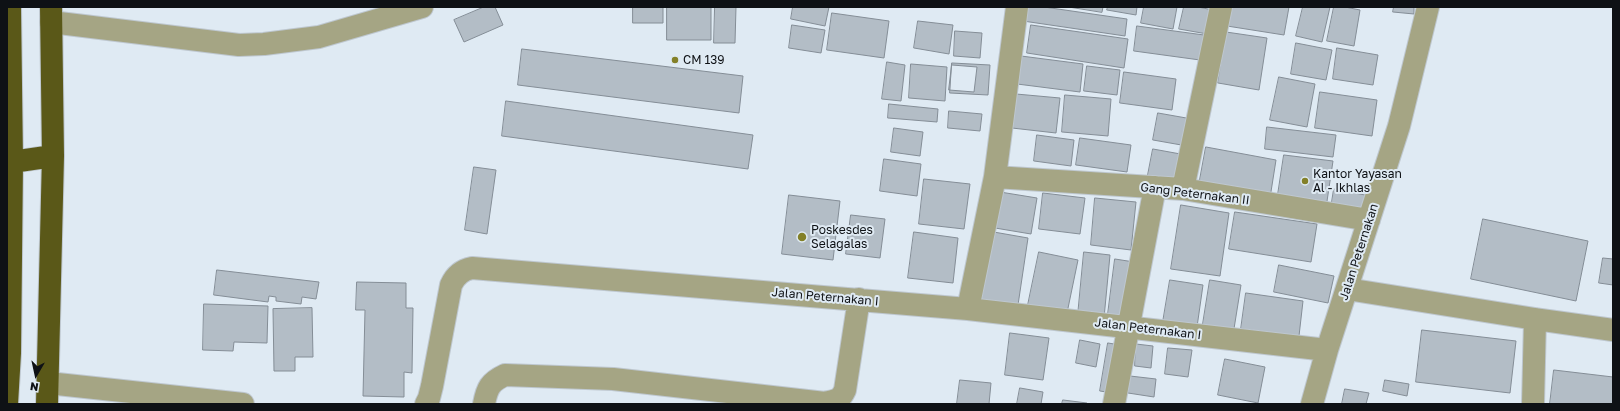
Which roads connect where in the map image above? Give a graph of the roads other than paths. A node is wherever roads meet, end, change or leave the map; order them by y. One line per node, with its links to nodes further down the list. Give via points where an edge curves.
1 (10, 7): 8 (highway)
2 (422, 7): 6 (street, via 319,37 238,45)
3 (1017, 7): 9 (street)
4 (1221, 7): 11 (street)
5 (1428, 7): 12 (street, Jalan Peternakan, via 1399,126)
6 (51, 14): 7 (highway)
7 (53, 156): 8 (highway); 22 (highway)
8 (12, 162): 13 (highway)
9 (995, 177): 10 (street, Gang Peternakan II); 16 (street)
10 (1155, 187): 11 (street, Gang Peternakan II); 18 (street)
11 (1183, 190): 12 (street, Gang Peternakan II)
12 (1369, 220): 14 (street, Jalan Peternakan)
13 (8, 279): 21 (highway)
14 (1347, 289): 17 (street); 20 (street, Jalan Peternakan)
15 (859, 300): 16 (street, Jalan Peternakan I); 25 (street, Jalan Peternakan I, via 468,269 458,275 451,285 432,386); 26 (street, via 845,390 842,397 836,400 825,403 613,379 505,375 494,380 486,391)
16 (968, 308): 18 (street, Jalan Peternakan I)
17 (1534, 319): 19 (street); 29 (street)
18 (1128, 327): 20 (street, Jalan Peternakan I); 27 (street)
19 (1613, 330)
20 (1327, 350): 28 (street, Jalan Peternakan)
21 (9, 353): 23 (highway)
22 (47, 393): 24 (street)
23 (7, 404)
24 (243, 404)
25 (426, 404)
26 (484, 404)
27 (1114, 404)
28 (1312, 404)
29 (1533, 404)

